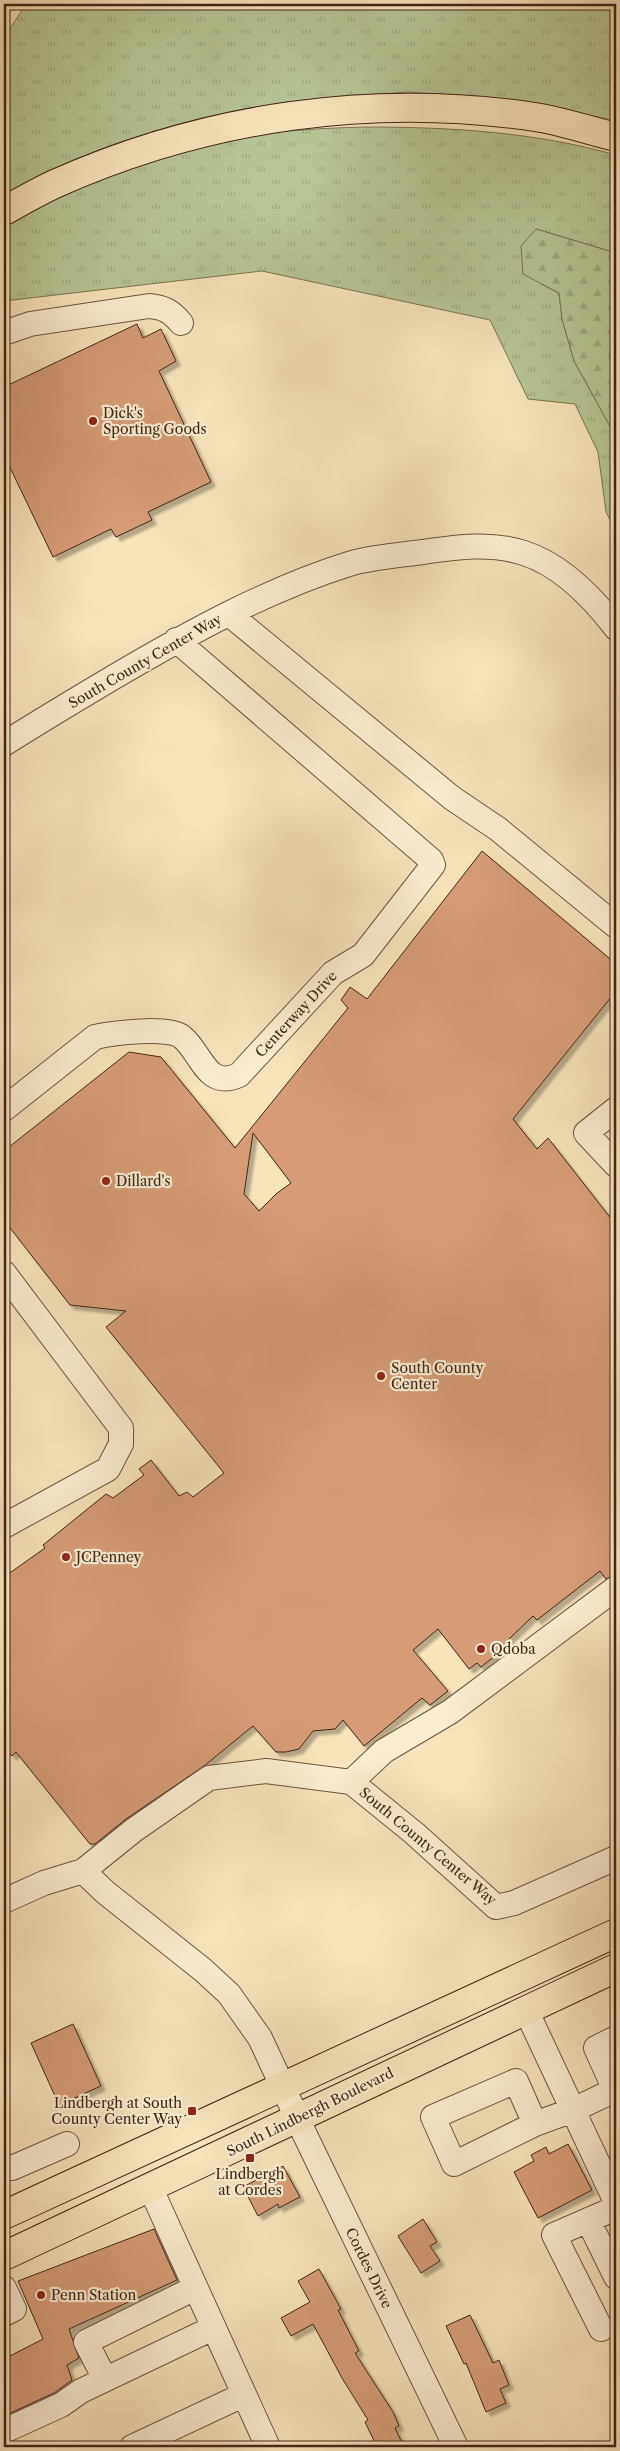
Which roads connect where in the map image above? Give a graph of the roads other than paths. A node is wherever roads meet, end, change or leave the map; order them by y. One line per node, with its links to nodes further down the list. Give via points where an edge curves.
1 (616, 137): 2 (main road, via 537,118 460,109 364,107 289,115 136,152 57,183)
2 (4, 211)
3 (181, 323): 4 (street, via 162,307 149,306 30,324)
4 (4, 333)
5 (229, 614): 6 (street, South County Center Way, via 302,581 354,563 479,546 501,547 526,554 568,577); 7 (street, South County Center Way); 9 (street, via 452,798 498,829)
6 (616, 628)
7 (176, 640): 8 (street, South County Center Way); 11 (street, Centerway Drive, via 433,865 364,955 333,972 239,1074 227,1080 219,1079 182,1036 170,1032 112,1033 95,1037)
8 (4, 744)
9 (616, 926)
10 (616, 1109): 12 (street, via 586,1133)
11 (4, 1110)
12 (616, 1165)
13 (4, 1273): 14 (street, via 121,1428 121,1439 108,1469)
14 (4, 1526)
15 (616, 1588): 16 (street, via 450,1712 384,1751)
16 (351, 1782): 17 (street, South County Center Way, via 496,1906 514,1903); 18 (street, South County Center Way, via 266,1771 209,1778 134,1830)
17 (616, 1858)
18 (83, 1871): 19 (street, South County Center Way, via 44,1883); 24 (street, via 229,1994 260,2038)
19 (4, 1902)
20 (616, 1933): 24 (main road)
21 (616, 1968): 22 (main road, South Lindbergh Boulevard)
22 (526, 2010): 26 (street); 27 (main road, South Lindbergh Boulevard)
23 (616, 2038): 25 (street, via 596,2048)
24 (283, 2088): 27 (street, Cordes Drive); 34 (main road)
25 (616, 2092): 26 (street)
26 (573, 2110): 28 (street); 32 (street)
27 (297, 2118): 31 (main road, South Lindbergh Boulevard); 48 (street, Cordes Drive)
28 (535, 2124)
29 (67, 2144): 30 (street)
30 (12, 2168)
31 (150, 2187): 36 (main road, South Lindbergh Boulevard); 39 (street)
32 (616, 2202)
33 (616, 2208): 35 (street)
34 (4, 2215)
35 (588, 2220): 37 (street); 42 (street, via 554,2235)
36 (4, 2256)
37 (616, 2278)
38 (4, 2288): 40 (street, via 14,2309)
39 (195, 2288): 41 (street); 43 (street, via 86,2342)
40 (4, 2314)
41 (213, 2328): 43 (street); 44 (street)
42 (601, 2329)
43 (105, 2379): 45 (street, via 61,2405)
44 (243, 2395): 46 (street); 47 (street)
45 (4, 2431)
46 (132, 2447)
47 (268, 2447)
48 (456, 2447)

